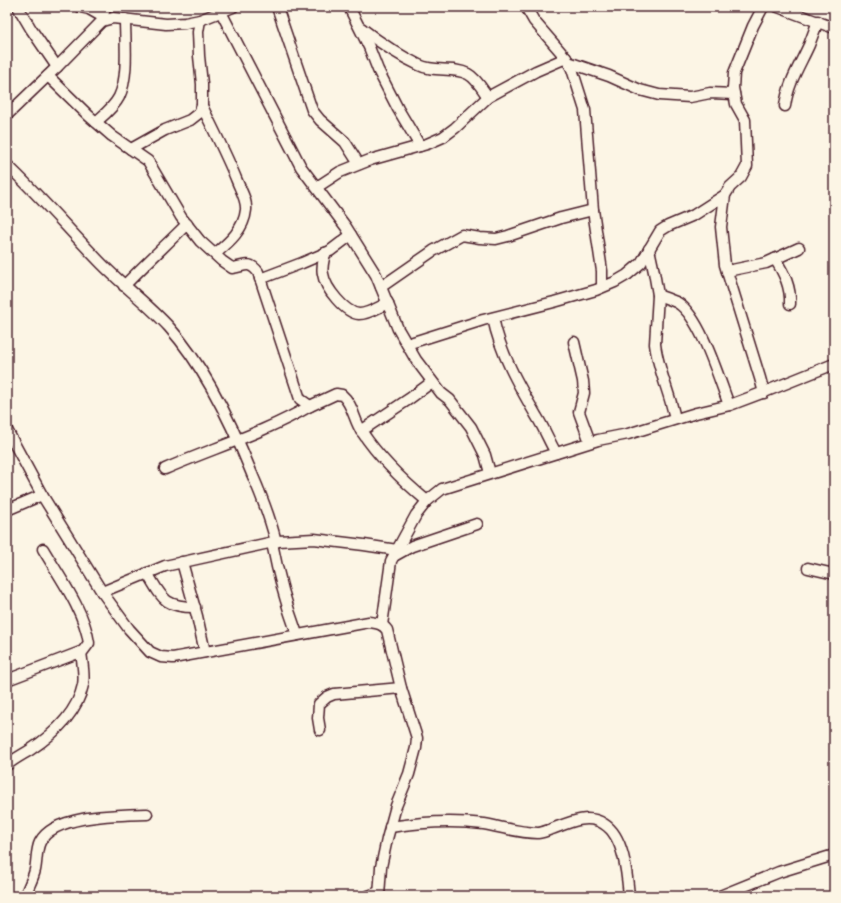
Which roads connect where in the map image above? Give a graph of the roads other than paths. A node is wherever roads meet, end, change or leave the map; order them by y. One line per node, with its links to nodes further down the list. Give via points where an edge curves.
1 (18, 7): 17 (street)
2 (80, 7): 10 (street)
3 (233, 7): 9 (street)
4 (277, 7): 27 (street, via 312,110 345,142)
5 (349, 7): 14 (street)
6 (526, 7): 16 (street, via 534,21)
7 (763, 7): 19 (street, via 734,73)
8 (778, 7): 13 (street)
9 (221, 12): 12 (street); 29 (street, via 301,167)
10 (104, 15): 11 (street); 17 (street)
11 (125, 19): 12 (street, via 166,24 185,24); 24 (street, via 124,86 113,106)
12 (200, 20): 21 (street, via 198,32)
13 (818, 21): 15 (street); 22 (street, via 792,80)
14 (358, 26): 20 (street, via 382,44 420,66 469,74); 25 (street, via 398,109)
15 (834, 28)
16 (567, 60): 19 (street, via 640,90 659,95 690,97 710,93); 20 (street, via 536,71); 31 (street, via 585,110)
17 (57, 67): 18 (street)
18 (48, 76): 23 (street); 24 (street)
19 (734, 94): 30 (street, via 736,104 745,120 747,166)
20 (488, 97): 25 (street, via 443,137)
21 (202, 106): 26 (street, via 199,113 190,120 165,130); 37 (street, via 244,196 246,210 242,225 232,239)
22 (785, 106)
23 (7, 115)
24 (96, 122): 26 (street)
25 (420, 146): 27 (street)
26 (131, 149): 32 (street, via 148,161)
27 (359, 164): 29 (street, via 340,172)
28 (7, 165): 41 (street)
29 (317, 188): 33 (street)
30 (725, 195): 35 (street, via 694,215 664,228); 39 (street, via 721,227)
31 (593, 210): 42 (street, via 496,239 462,235 429,254); 43 (street)
32 (187, 224): 37 (street, via 200,241); 41 (street)
33 (352, 235): 36 (street); 42 (street)
34 (800, 248): 38 (street)
35 (649, 249): 43 (street, via 641,263 627,275); 44 (street)
36 (325, 253): 40 (street); 45 (street, via 322,265 327,286 347,310 359,314)
37 (215, 254): 40 (street, via 232,268 251,265 258,272)
38 (775, 259): 39 (street); 46 (street, via 788,284)
39 (727, 271): 52 (street)
40 (260, 279): 54 (street, via 300,399)
41 (124, 286): 58 (street, via 169,327 187,349 223,408)
42 (382, 287): 45 (street)
43 (602, 287): 47 (street)
44 (658, 295): 53 (street, via 678,303 692,318 707,348); 55 (street, via 656,352)
45 (388, 303): 49 (street)
46 (790, 304)
47 (493, 318): 49 (street); 60 (street, via 502,348)
48 (574, 342): 59 (street, via 584,393 579,412)
49 (407, 344): 51 (street)
50 (834, 364): 52 (street)
51 (432, 382): 57 (street); 62 (street, via 471,427 485,455)
52 (764, 393): 53 (street)
53 (729, 405): 55 (street)
54 (310, 406): 57 (street, via 336,394 342,395 350,403); 58 (street, via 287,420)
55 (675, 419): 59 (street, via 628,434)
56 (7, 430): 63 (street)
57 (361, 431): 64 (street, via 372,447 404,481)
58 (238, 439): 61 (street); 67 (street, via 270,519)
59 (590, 442): 60 (street)
60 (556, 452): 62 (street)
61 (165, 469)
62 (490, 473): 64 (street, via 442,488)
63 (42, 495): 65 (street); 74 (street)
64 (427, 501): 69 (street, via 416,515)
65 (7, 510)
66 (477, 524): 69 (street)
67 (274, 542): 69 (street, via 314,539 364,545); 70 (street); 77 (street, via 286,602)
68 (43, 549): 78 (street, via 87,630 89,643)
69 (395, 553): 76 (street, via 391,561)
70 (182, 562): 72 (street); 75 (street)
71 (808, 568): 73 (street)
72 (147, 573): 74 (street); 75 (street, via 163,599 182,607)
73 (834, 574)
74 (102, 592): 79 (street, via 150,652 161,657 173,658)
75 (195, 607): 79 (street)
76 (382, 625): 77 (street, via 369,622); 81 (street, via 387,630)
77 (297, 634): 79 (street)
78 (81, 652): 80 (street); 83 (street, via 83,685 70,714 54,731)
79 (205, 652)
80 (7, 680)
81 (401, 688): 82 (street, via 334,694 327,697 319,704); 85 (street, via 417,738 409,774)
82 (320, 730)
83 (7, 765)
84 (147, 814): 88 (street, via 78,819 47,833 40,843)
85 (390, 827): 87 (street, via 381,867); 90 (street, via 440,821 482,824 539,833 574,820 593,819 612,830 617,840 622,852)
86 (834, 855): 91 (street, via 778,872)
87 (379, 894): 89 (street)
88 (25, 896)
89 (368, 896)
90 (629, 896)
91 (720, 896)

